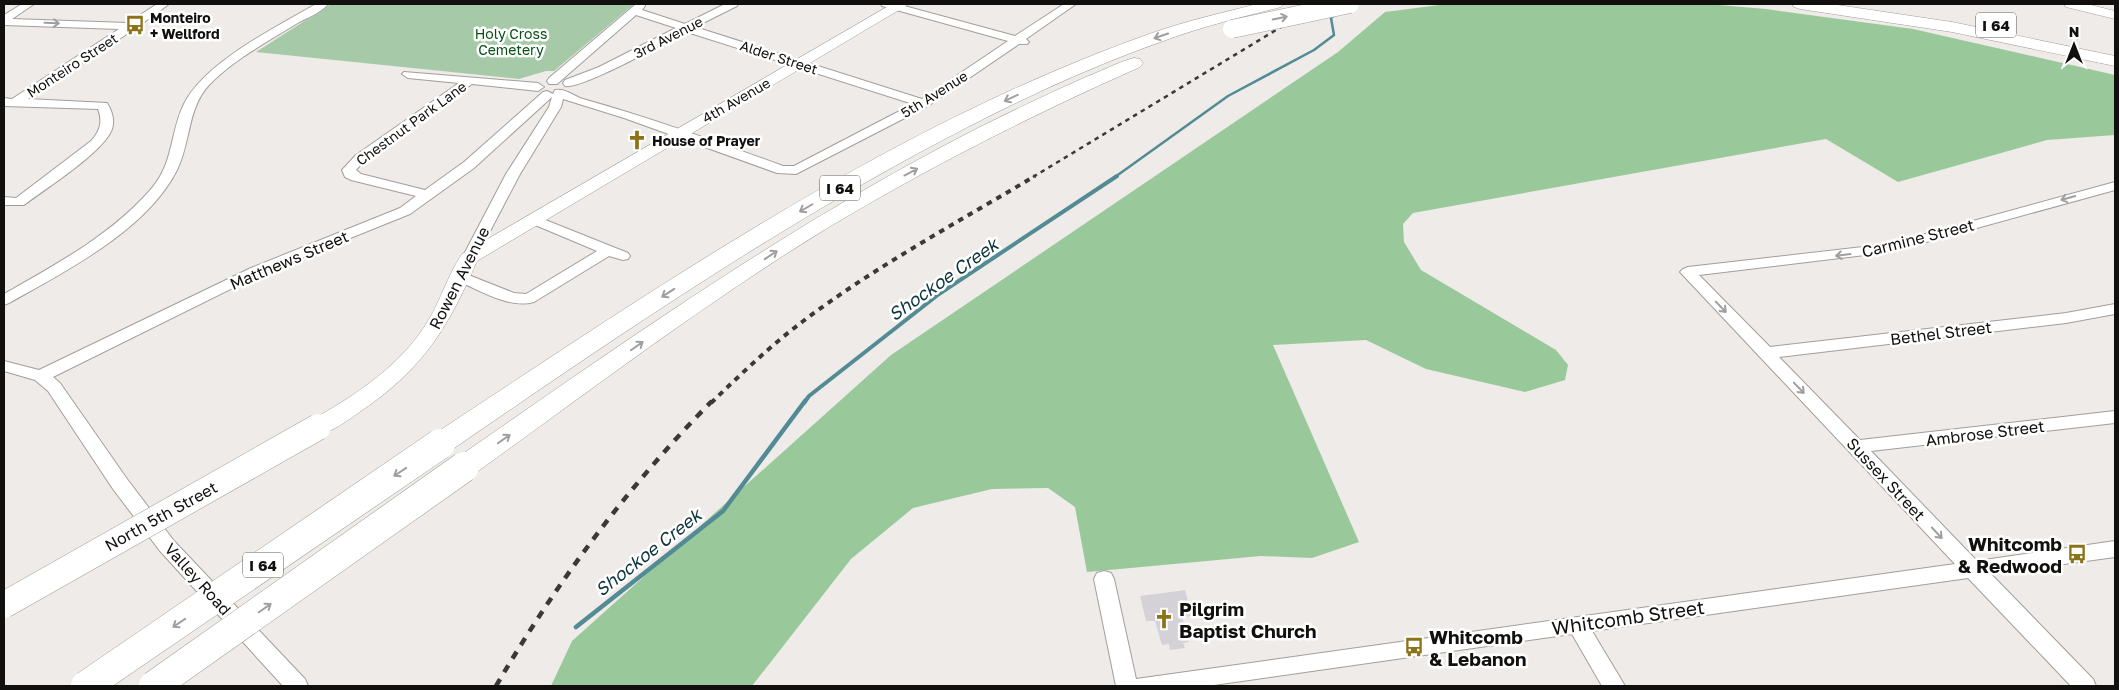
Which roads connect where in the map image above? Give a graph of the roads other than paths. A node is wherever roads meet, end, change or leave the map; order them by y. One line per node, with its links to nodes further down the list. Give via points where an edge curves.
1 (29, 4): 16 (street)
2 (164, 4): 17 (street, Monteiro Street)
3 (323, 4): 43 (street, via 250,49 206,81 185,113 176,160 170,171 152,196 128,219 107,236)
4 (733, 4): 18 (street, 3rd Avenue)
5 (1071, 4): 20 (street, 5th Avenue)
6 (1275, 4): 56 (highway, I 64, one-way to 56, bridge, via 1161,36 1091,62 1006,100 901,154 735,250 573,355)
7 (1350, 4): 57 (highway, I 64, one-way to 7, bridge, via 668,324 779,250 907,174 1065,93 1167,49 1232,29)
8 (1800, 4): 19 (highway, I 64)
9 (1877, 4): 22 (highway, I 64)
10 (2071, 4): 15 (main road)
11 (2111, 4): 13 (main road)
12 (895, 5): 20 (street); 25 (main road, 4th Avenue)
13 (2115, 5)
14 (638, 8): 18 (street, Alder Street); 23 (street)
15 (2115, 15)
16 (4, 20): 17 (street, one-way to 17)
17 (132, 26): 30 (street, Monteiro Street)
18 (686, 27): 25 (street, Alder Street); 29 (street, 3rd Avenue, via 594,76)
19 (1952, 27): 24 (highway, I 64); 26 (highway)
20 (1016, 41): 21 (street); 31 (street, 5th Avenue)
21 (1030, 44)
22 (2115, 48)
23 (580, 58): 29 (street, Rowen Avenue); 29 (street, via 553,80)
24 (2115, 61)
25 (798, 64): 31 (street, Alder Street); 34 (main road, 4th Avenue)
26 (2115, 66)
27 (408, 74): 28 (street)
28 (470, 80): 29 (street); 36 (street, Chestnut Park Lane, via 405,124 356,161 349,170 356,177)
29 (557, 90): 33 (street, Matthews Street); 34 (street, via 575,100); 41 (street, Rowen Avenue, via 555,107 491,215)
30 (9, 102): 32 (street, Monteiro Street); 37 (street, via 103,106 108,116 106,132 96,144 19,202)
31 (924, 103): 34 (street, 5th Avenue, via 803,168 789,171)
32 (4, 110)
33 (520, 119): 36 (street, Matthews Street)
34 (679, 133): 38 (main road, 4th Avenue)
35 (2115, 186): 42 (street, Carmine Street, one-way to 42, via 1890,248)
36 (427, 196): 47 (street, Matthews Street, via 394,216 256,271)
37 (4, 201)
38 (533, 219): 39 (street); 41 (main road, 4th Avenue)
39 (608, 250): 40 (street); 41 (street, via 534,297 523,300 512,298)
40 (623, 256)
41 (465, 267): 49 (main road, Rowen Avenue, via 444,312 412,356 369,394)
42 (1688, 272): 45 (street, Sussex Street, one-way to 45)
43 (4, 300)
44 (2115, 309): 45 (street, Bethel Street, via 2066,318)
45 (1765, 353): 50 (street, Sussex Street, one-way to 50)
46 (4, 366): 47 (street)
47 (41, 376): 58 (street, Valley Road, via 54,388 167,546)
48 (2115, 417): 50 (street, Ambrose Street)
49 (318, 427): 54 (main road, North 5th Street, bridge)
50 (1855, 447): 52 (street, Sussex Street, one-way to 52)
51 (2115, 549): 52 (street, Whitcomb Street)
52 (1971, 569): 55 (street, Whitcomb Street); 62 (street, Sussex Street)
53 (1104, 579): 59 (street)
54 (4, 605)
55 (1577, 624): 60 (street, Whitcomb Street); 61 (street)
56 (86, 686)
57 (154, 686)
58 (297, 686)
59 (1127, 686)
60 (1142, 686)
61 (1614, 686)
62 (2085, 686)

